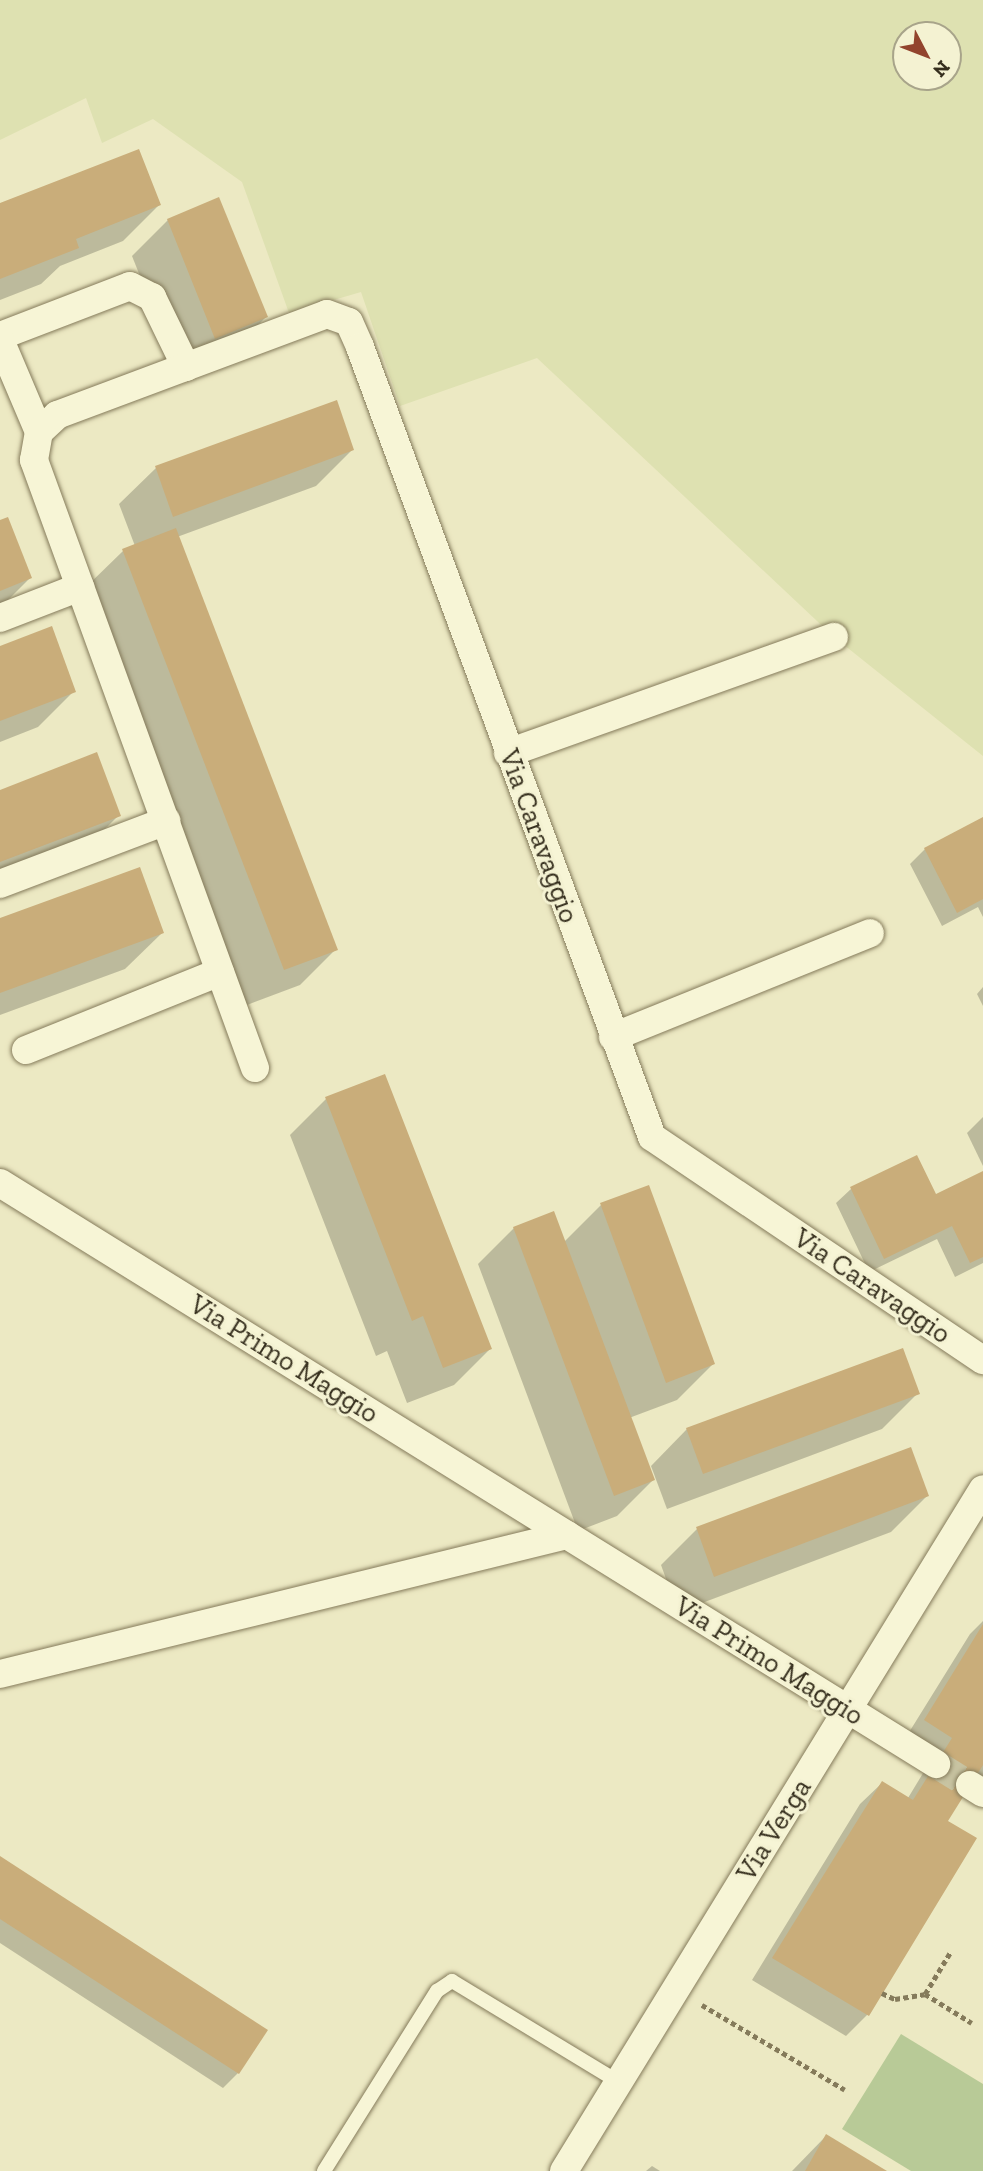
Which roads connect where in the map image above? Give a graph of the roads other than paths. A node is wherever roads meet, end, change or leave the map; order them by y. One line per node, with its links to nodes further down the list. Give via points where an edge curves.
1 (0, 338): 2 (street, via 130,286 152,297); 3 (street)
2 (186, 367): 3 (street, Via Caravaggio, via 57,415); 7 (street, Via Caravaggio, via 327,314 349,322)
3 (39, 432): 4 (street, via 34,460)
4 (80, 587): 5 (street); 8 (street)
5 (0, 618)
6 (834, 637): 7 (street)
7 (508, 753): 12 (street, Via Caravaggio)
8 (166, 821): 9 (street); 11 (street)
9 (0, 884)
10 (870, 933): 12 (street)
11 (220, 972): 13 (street); 14 (street)
12 (612, 1037): 16 (street, Via Caravaggio, via 641,1116 663,1147)
13 (26, 1050)
14 (255, 1069)
15 (0, 1183): 18 (street, Via Primo Maggio)
16 (983, 1360)
17 (983, 1489): 20 (street, Via Verga)
18 (567, 1535): 19 (street); 20 (street, Via Primo Maggio)
19 (0, 1674)
20 (848, 1709): 21 (street, Via Primo Maggio); 22 (street, Via Verga)
21 (936, 1764)
22 (619, 2082): 23 (lane, via 452,1981 437,1991); 24 (street, Via Verga)
23 (324, 2171)
24 (564, 2171)

